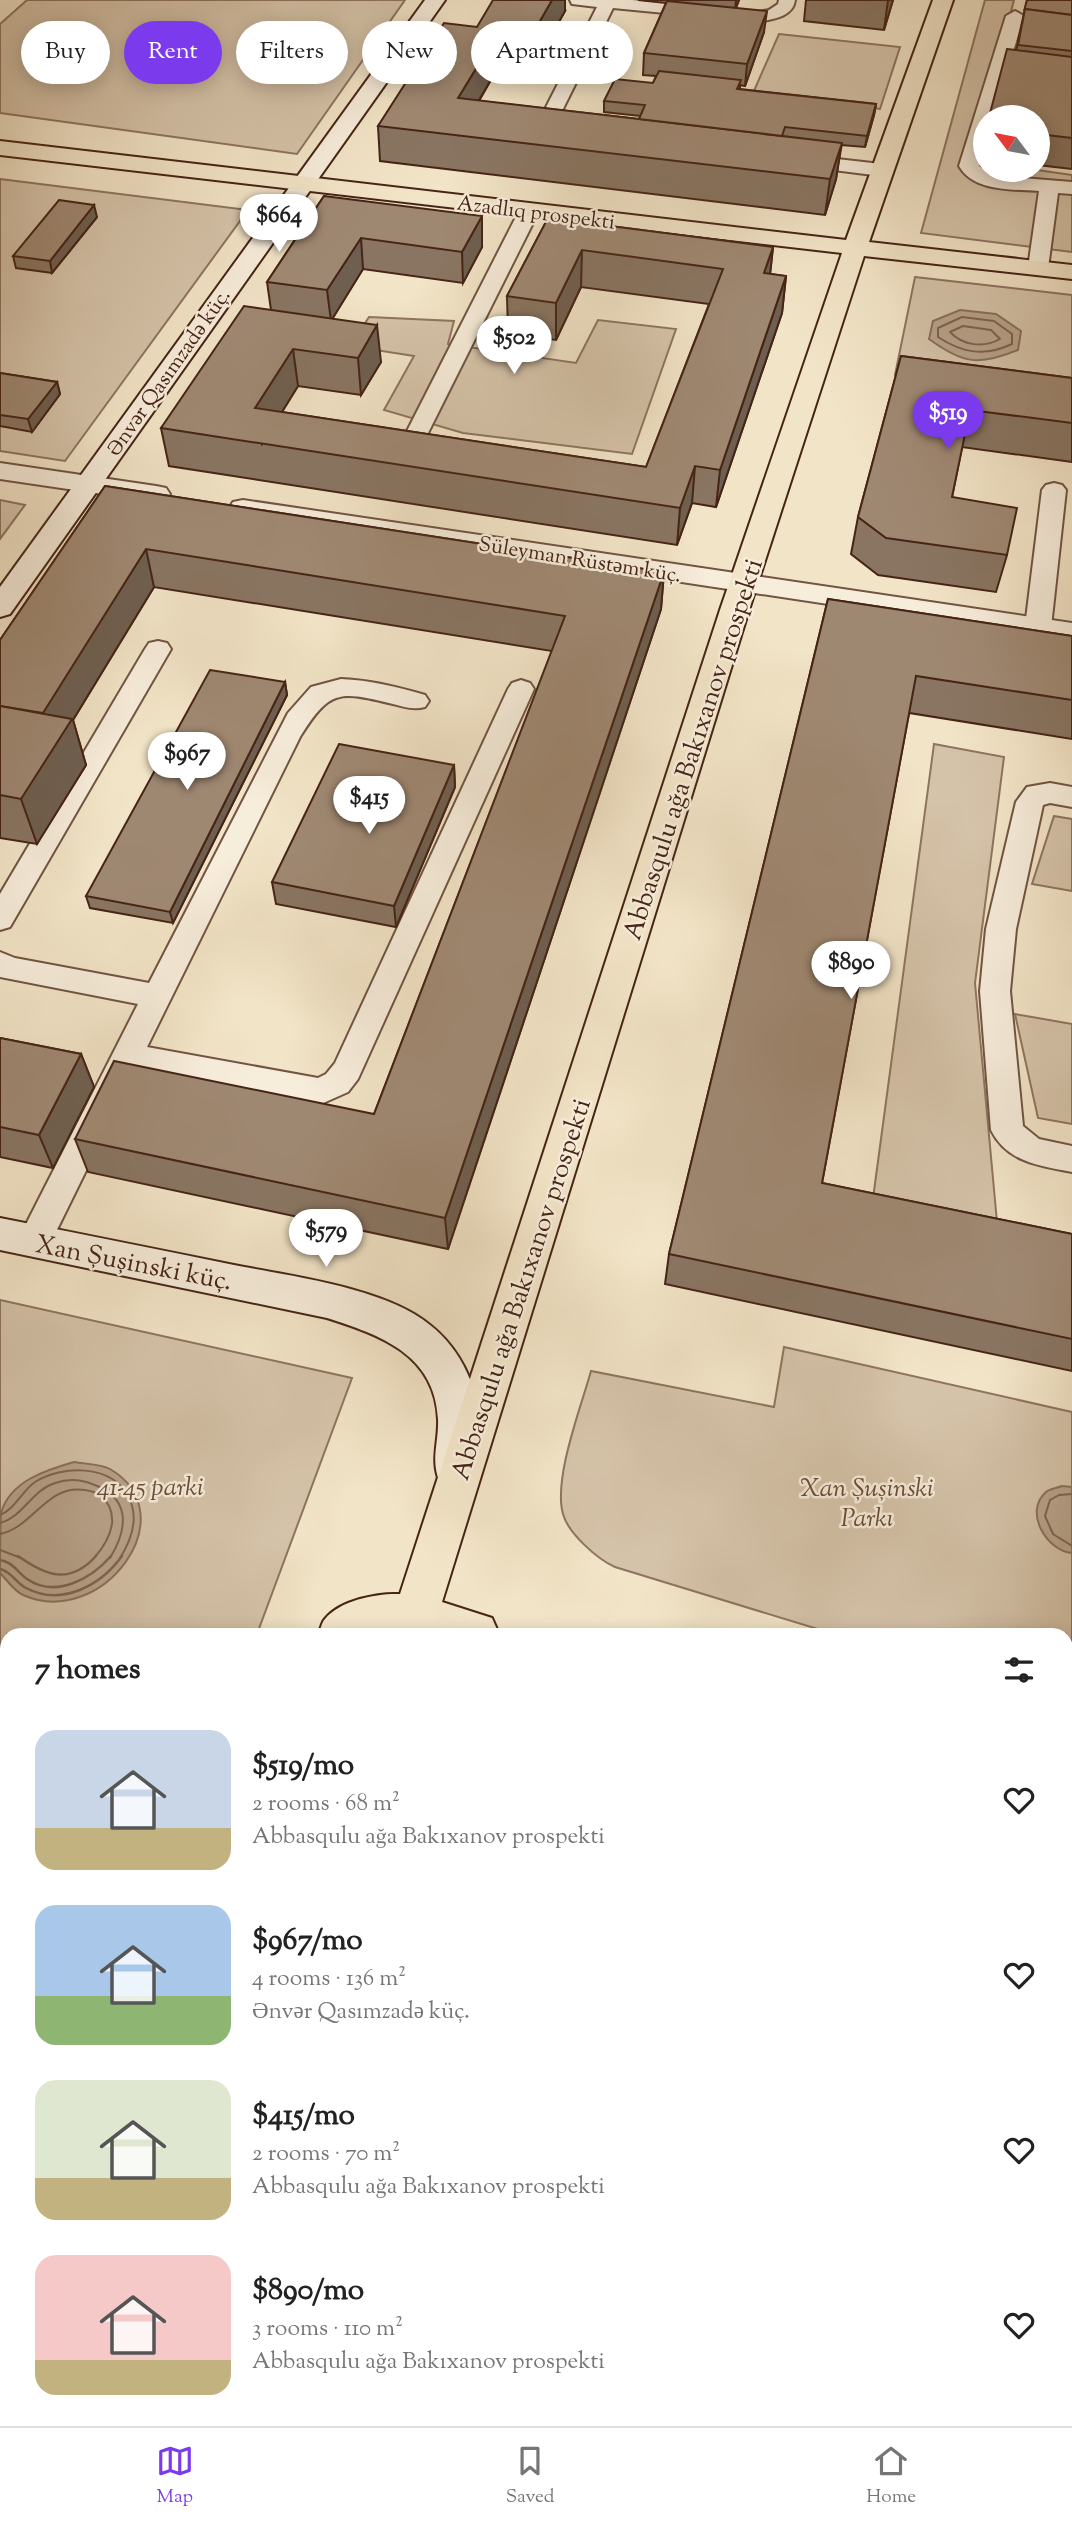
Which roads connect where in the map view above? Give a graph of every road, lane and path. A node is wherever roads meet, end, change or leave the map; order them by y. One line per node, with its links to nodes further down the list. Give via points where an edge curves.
1 (435, 0): 11 (street, Ənvər Qasımzadə küç.)
2 (578, 0): 5 (lane)
3 (787, 0): 5 (lane, via 774,14 758,17)
4 (943, 0): 10 (main road, Abbasqulu ağa Bakıxanov prospekti)
5 (608, 2): 7 (lane, via 546,125 564,134)
6 (1015, 16): 12 (lane, via 970,166 973,173 993,181)
7 (591, 137)
8 (0, 148): 11 (main road, Azadlıq prospekti)
9 (771, 158): 10 (lane)
10 (881, 170): 15 (main road, Abbasqulu ağa Bakıxanov prospekti)
11 (300, 185): 14 (main road, Azadlıq prospekti); 22 (street, Ənvər Qasımzadə küç.)
12 (1049, 186): 13 (lane); 16 (lane)
13 (1072, 188)
14 (529, 211): 15 (main road, Azadlıq prospekti); 19 (lane)
15 (854, 248): 16 (main road, Azadlıq prospekti); 24 (main road, Abbasqulu ağa Bakıxanov prospekti)
16 (1038, 268): 17 (main road, Azadlıq prospekti)
17 (1072, 272)
18 (389, 433): 19 (lane)
19 (415, 437): 20 (lane)
20 (442, 441)
21 (0, 471): 22 (street, Süleyman Rüstəm küç.)
22 (89, 484): 24 (street, Süleyman Rüstəm küç.); 25 (street, Ənvər Qasımzadə küç.)
23 (1054, 490): 26 (lane)
24 (744, 584): 26 (street, Süleyman Rüstəm küç.); 38 (main road, Abbasqulu ağa Bakıxanov prospekti)
25 (0, 608)
26 (1038, 627): 27 (street, Süleyman Rüstəm küç.)
27 (1072, 632)
28 (159, 649): 32 (lane)
29 (521, 689): 35 (lane, via 347,1070 337,1083 321,1091)
30 (416, 701): 34 (lane, via 340,686 318,694 287,737)
31 (1072, 797): 36 (lane, via 1037,794 1030,802 1001,929 995,991 1007,1130 1017,1144 1034,1152)
32 (0, 919)
33 (0, 963): 34 (lane)
34 (157, 996): 35 (lane)
35 (127, 1055): 37 (lane)
36 (1072, 1159)
37 (17, 1238): 38 (street, Xan Şuşinski küç., via 327,1301 385,1320 415,1338 446,1370 454,1391 459,1420)
38 (452, 1502): 39 (main road, Abbasqulu ağa Bakıxanov prospekti)
39 (412, 1626): 40 (main road, via 375,1615)
40 (348, 1628)

